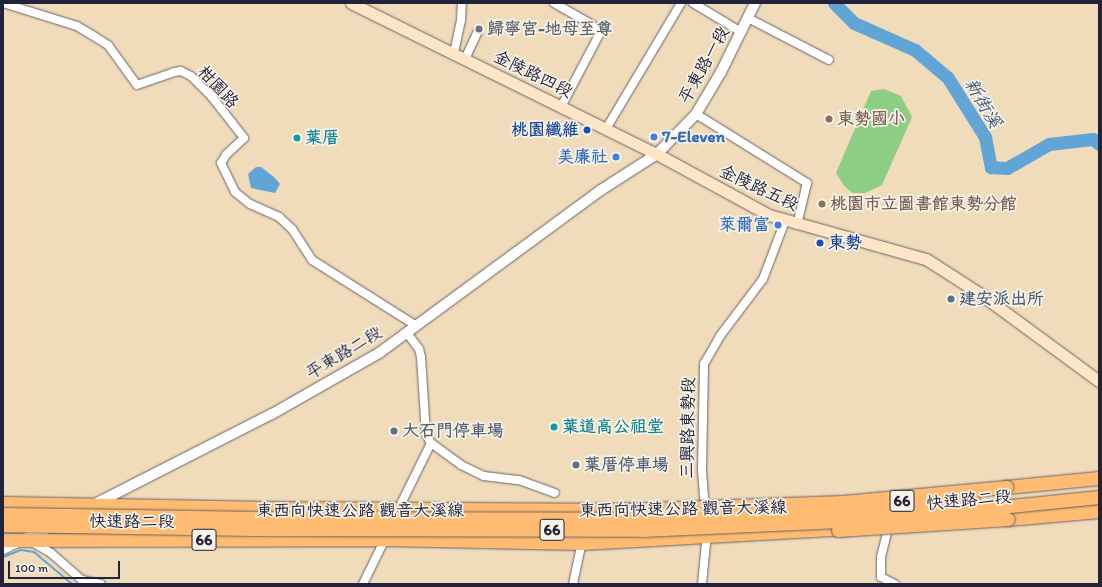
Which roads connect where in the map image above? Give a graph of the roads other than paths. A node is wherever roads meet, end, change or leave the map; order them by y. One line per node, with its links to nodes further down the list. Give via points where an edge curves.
1 (3, 3): 20 (street, 柑園路, via 82,29 108,46 137,85 174,72 181,71 191,76 212,97 244,138 226,154 221,163 235,192 250,204 279,217 292,229 312,260)
2 (351, 3): 11 (main road, 金陵路四段)
3 (462, 3): 11 (street)
4 (554, 3): 14 (street, via 590,24 600,34)
5 (681, 3): 16 (street)
6 (693, 3): 9 (street)
7 (755, 3): 8 (street, 平東路一段)
8 (748, 18): 9 (street, 平東路一段); 13 (street)
9 (741, 32): 15 (street, 平東路一段)
10 (477, 34): 12 (street)
11 (454, 53): 12 (main road, 金陵路四段)
12 (465, 59): 14 (main road, 金陵路四段)
13 (829, 60)
14 (561, 107): 16 (main road, 金陵路四段)
15 (696, 114): 17 (street, 平東路一段); 19 (street, via 807,183)
16 (606, 129): 17 (main road, 金陵路四段)
17 (657, 154): 18 (main road, 金陵路五段, via 720,190); 20 (street, 平東路二段, via 601,190)
18 (785, 221): 19 (main road, 金陵路五段); 33 (street, 三興路東勢段, via 763,279 720,336 704,364 702,470)
19 (797, 225): 22 (main road, 金陵路五段, via 926,259 979,293)
20 (415, 325): 21 (street, 平東路二段)
21 (406, 333): 23 (street, via 419,349 426,434); 30 (street, 平東路二段, via 378,353 272,414)
22 (1099, 380)
23 (431, 443): 27 (street, via 461,465 484,476 519,480); 32 (street)
24 (1099, 478): 36 (main road, bridge, via 842,502 550,513)
25 (1099, 483): 33 (main road, 快速路二段 / 66, via 834,507)
26 (1099, 489): 36 (main road, 東西向快速公路 觀音大溪線 / 66, bridge, via 856,511)
27 (554, 493)
28 (1099, 498): 36 (main road, 東西向快速公路 觀音大溪線 / 66, bridge, via 883,519 753,526 642,530)
29 (3, 503): 30 (main road, 快速路二段 / 66)
30 (92, 506): 32 (main road, 快速路二段 / 66); 42 (street, 平東路二段)
31 (1099, 506): 39 (main road, 快速路二段 / 66, via 884,526)
32 (399, 508): 33 (main road, 快速路二段 / 66); 40 (street)
33 (705, 510): 39 (street, 三興路東勢段)
34 (1099, 511): 36 (main road, bridge, via 886,529 605,538)
35 (3, 514): 36 (main road, 東西向快速公路 觀音大溪線 / 66, bridge)
36 (515, 524): 37 (main road, 東西向快速公路 觀音大溪線 / 66, bridge)
37 (3, 525)
38 (887, 533): 49 (street, via 881,557 882,577)
39 (707, 537): 40 (main road, 快速路二段 / 66, via 582,543); 48 (street, 三興路東勢段)
40 (386, 539): 42 (main road, 快速路二段 / 66); 46 (street)
41 (3, 540): 42 (main road, 快速路二段 / 66)
42 (26, 540): 43 (street, 平東路二段); 45 (street, via 50,553 82,580)
43 (3, 549)
44 (580, 550): 47 (street)
45 (101, 584)
46 (363, 584)
47 (573, 584)
48 (702, 584)
49 (895, 584)

